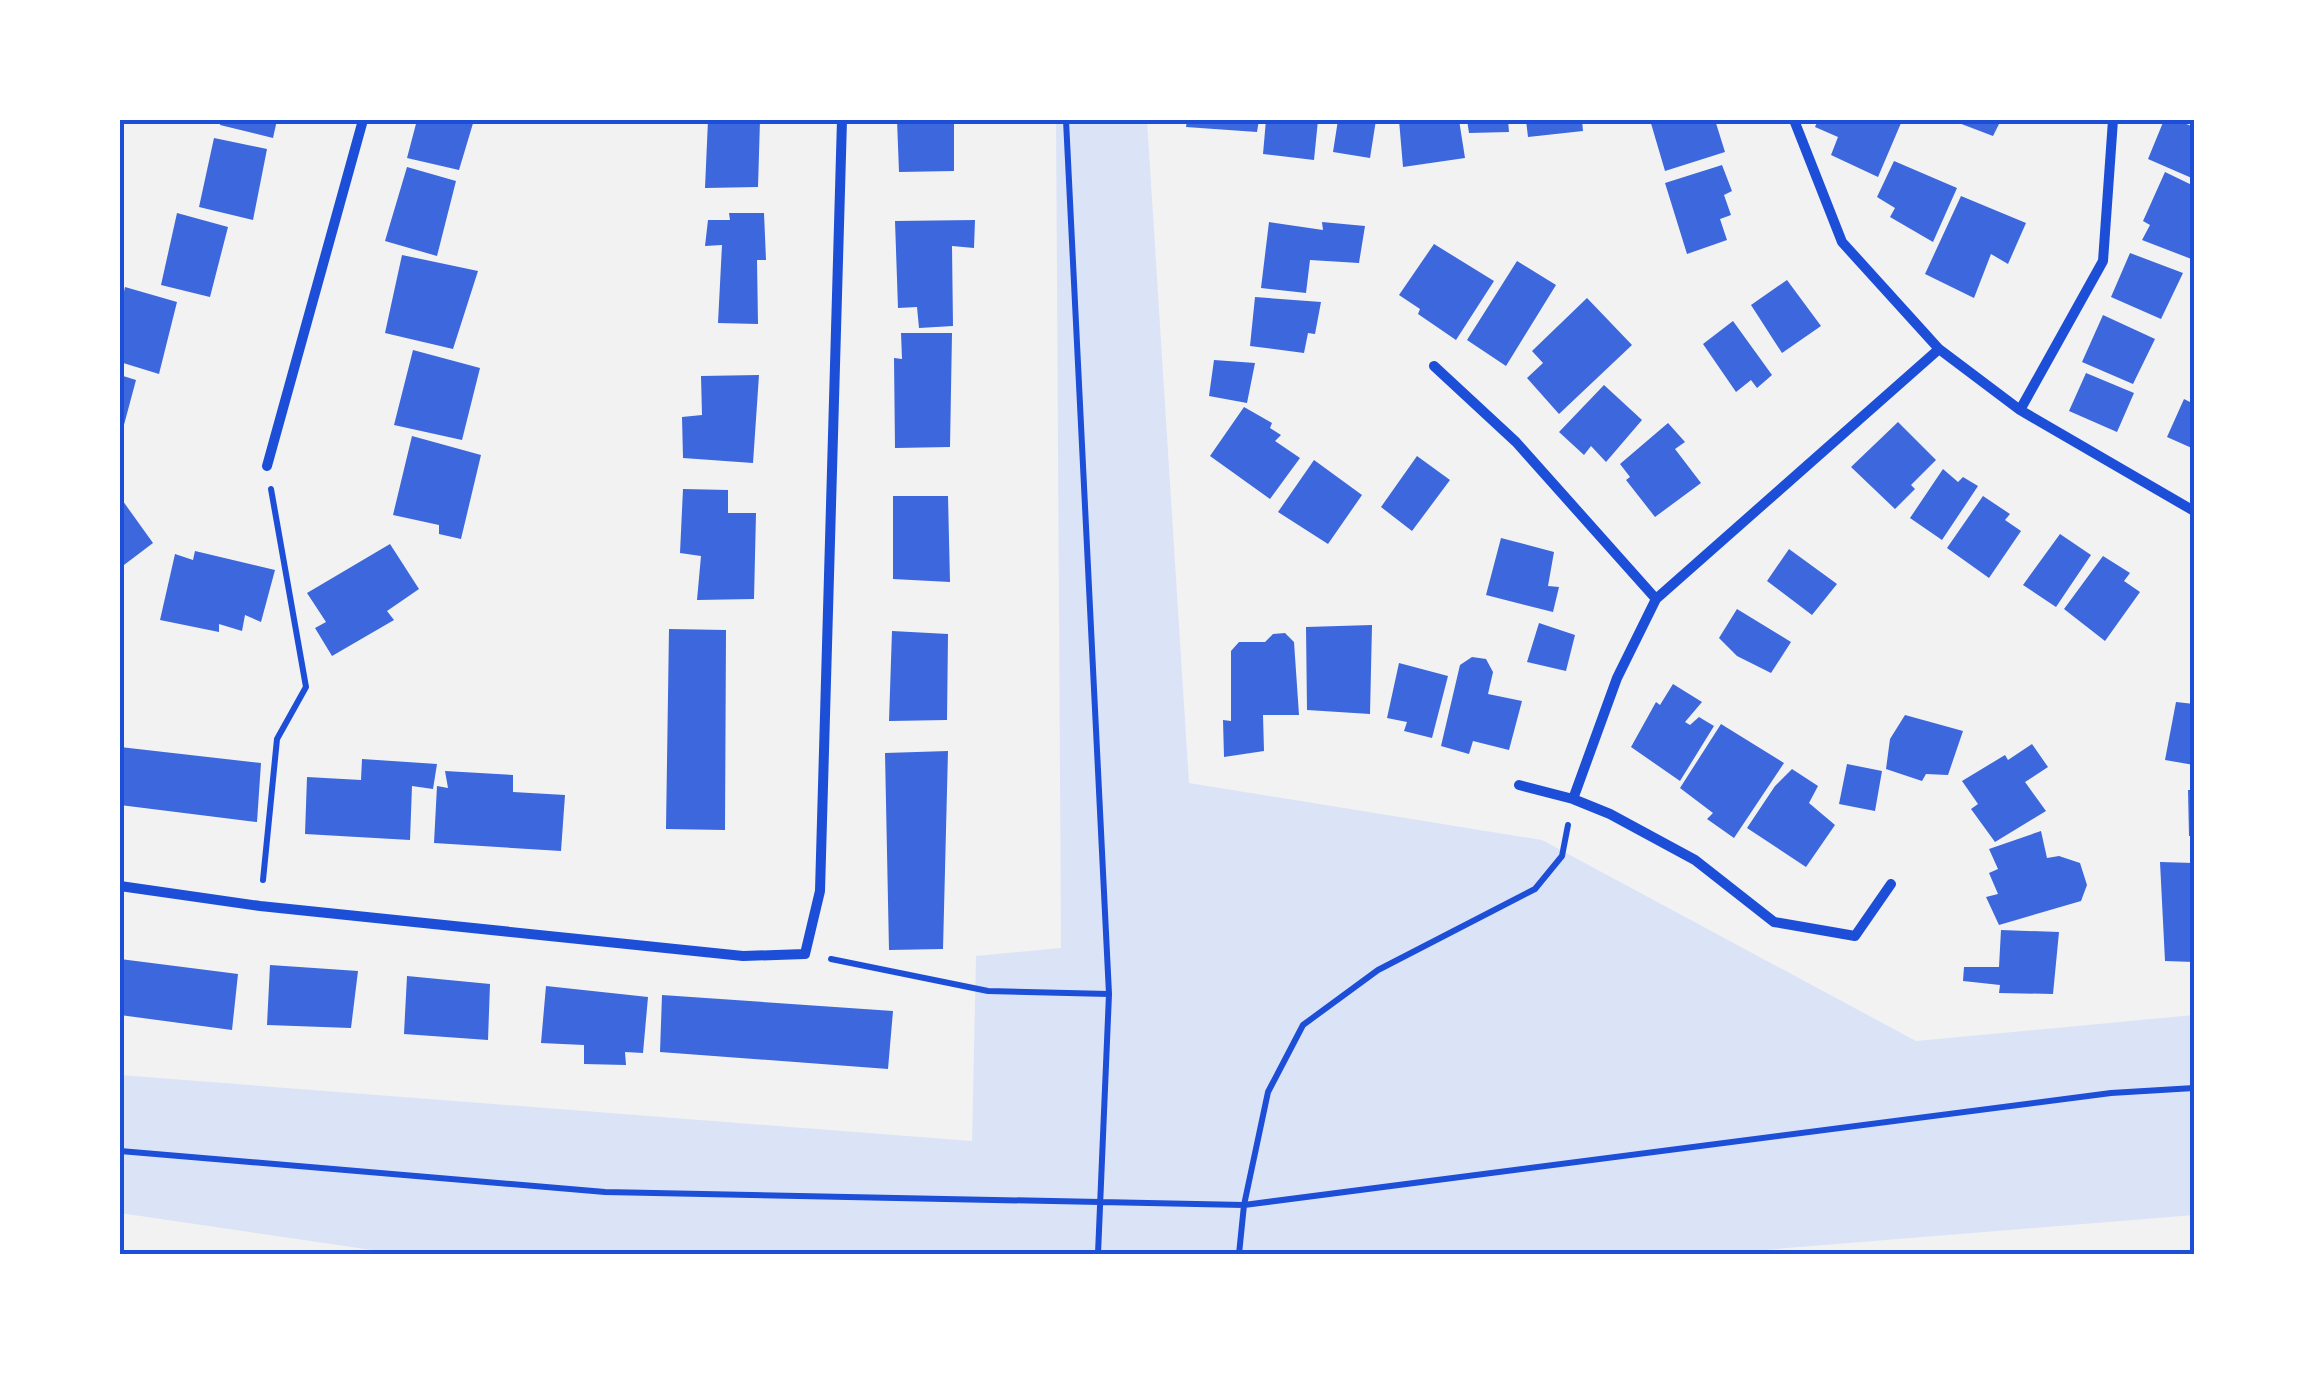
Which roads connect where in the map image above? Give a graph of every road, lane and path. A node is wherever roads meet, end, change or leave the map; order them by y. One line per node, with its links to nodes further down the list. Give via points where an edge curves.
1 (364, 120): 9 (street)
2 (842, 120): 17 (street, via 820,891)
3 (1066, 120): 18 (path)
4 (1794, 120): 6 (street, via 1842,242)
5 (2113, 120): 8 (street, via 2103,261)
6 (1939, 350): 8 (street); 11 (street)
7 (1434, 366): 11 (street, via 1516,442)
8 (2020, 410): 10 (street)
9 (267, 466): 16 (path, via 306,687 277,739)
10 (2194, 511)
11 (1656, 598): 13 (street, via 1617,678)
12 (1519, 786): 13 (street)
13 (1573, 799): 14 (street, via 1696,860 1774,922 1856,936); 21 (path, via 1562,856 1535,888 1378,970 1303,1025 1268,1092)
14 (1892, 884)
15 (120, 886): 16 (street)
16 (260, 906): 17 (street, via 743,956)
17 (805, 954): 18 (path, via 988,991)
18 (1109, 994): 22 (path)
19 (2194, 1088): 21 (path)
20 (120, 1151): 21 (path, via 605,1192)
21 (1244, 1205): 23 (path)
22 (1098, 1254)
23 (1239, 1254)

